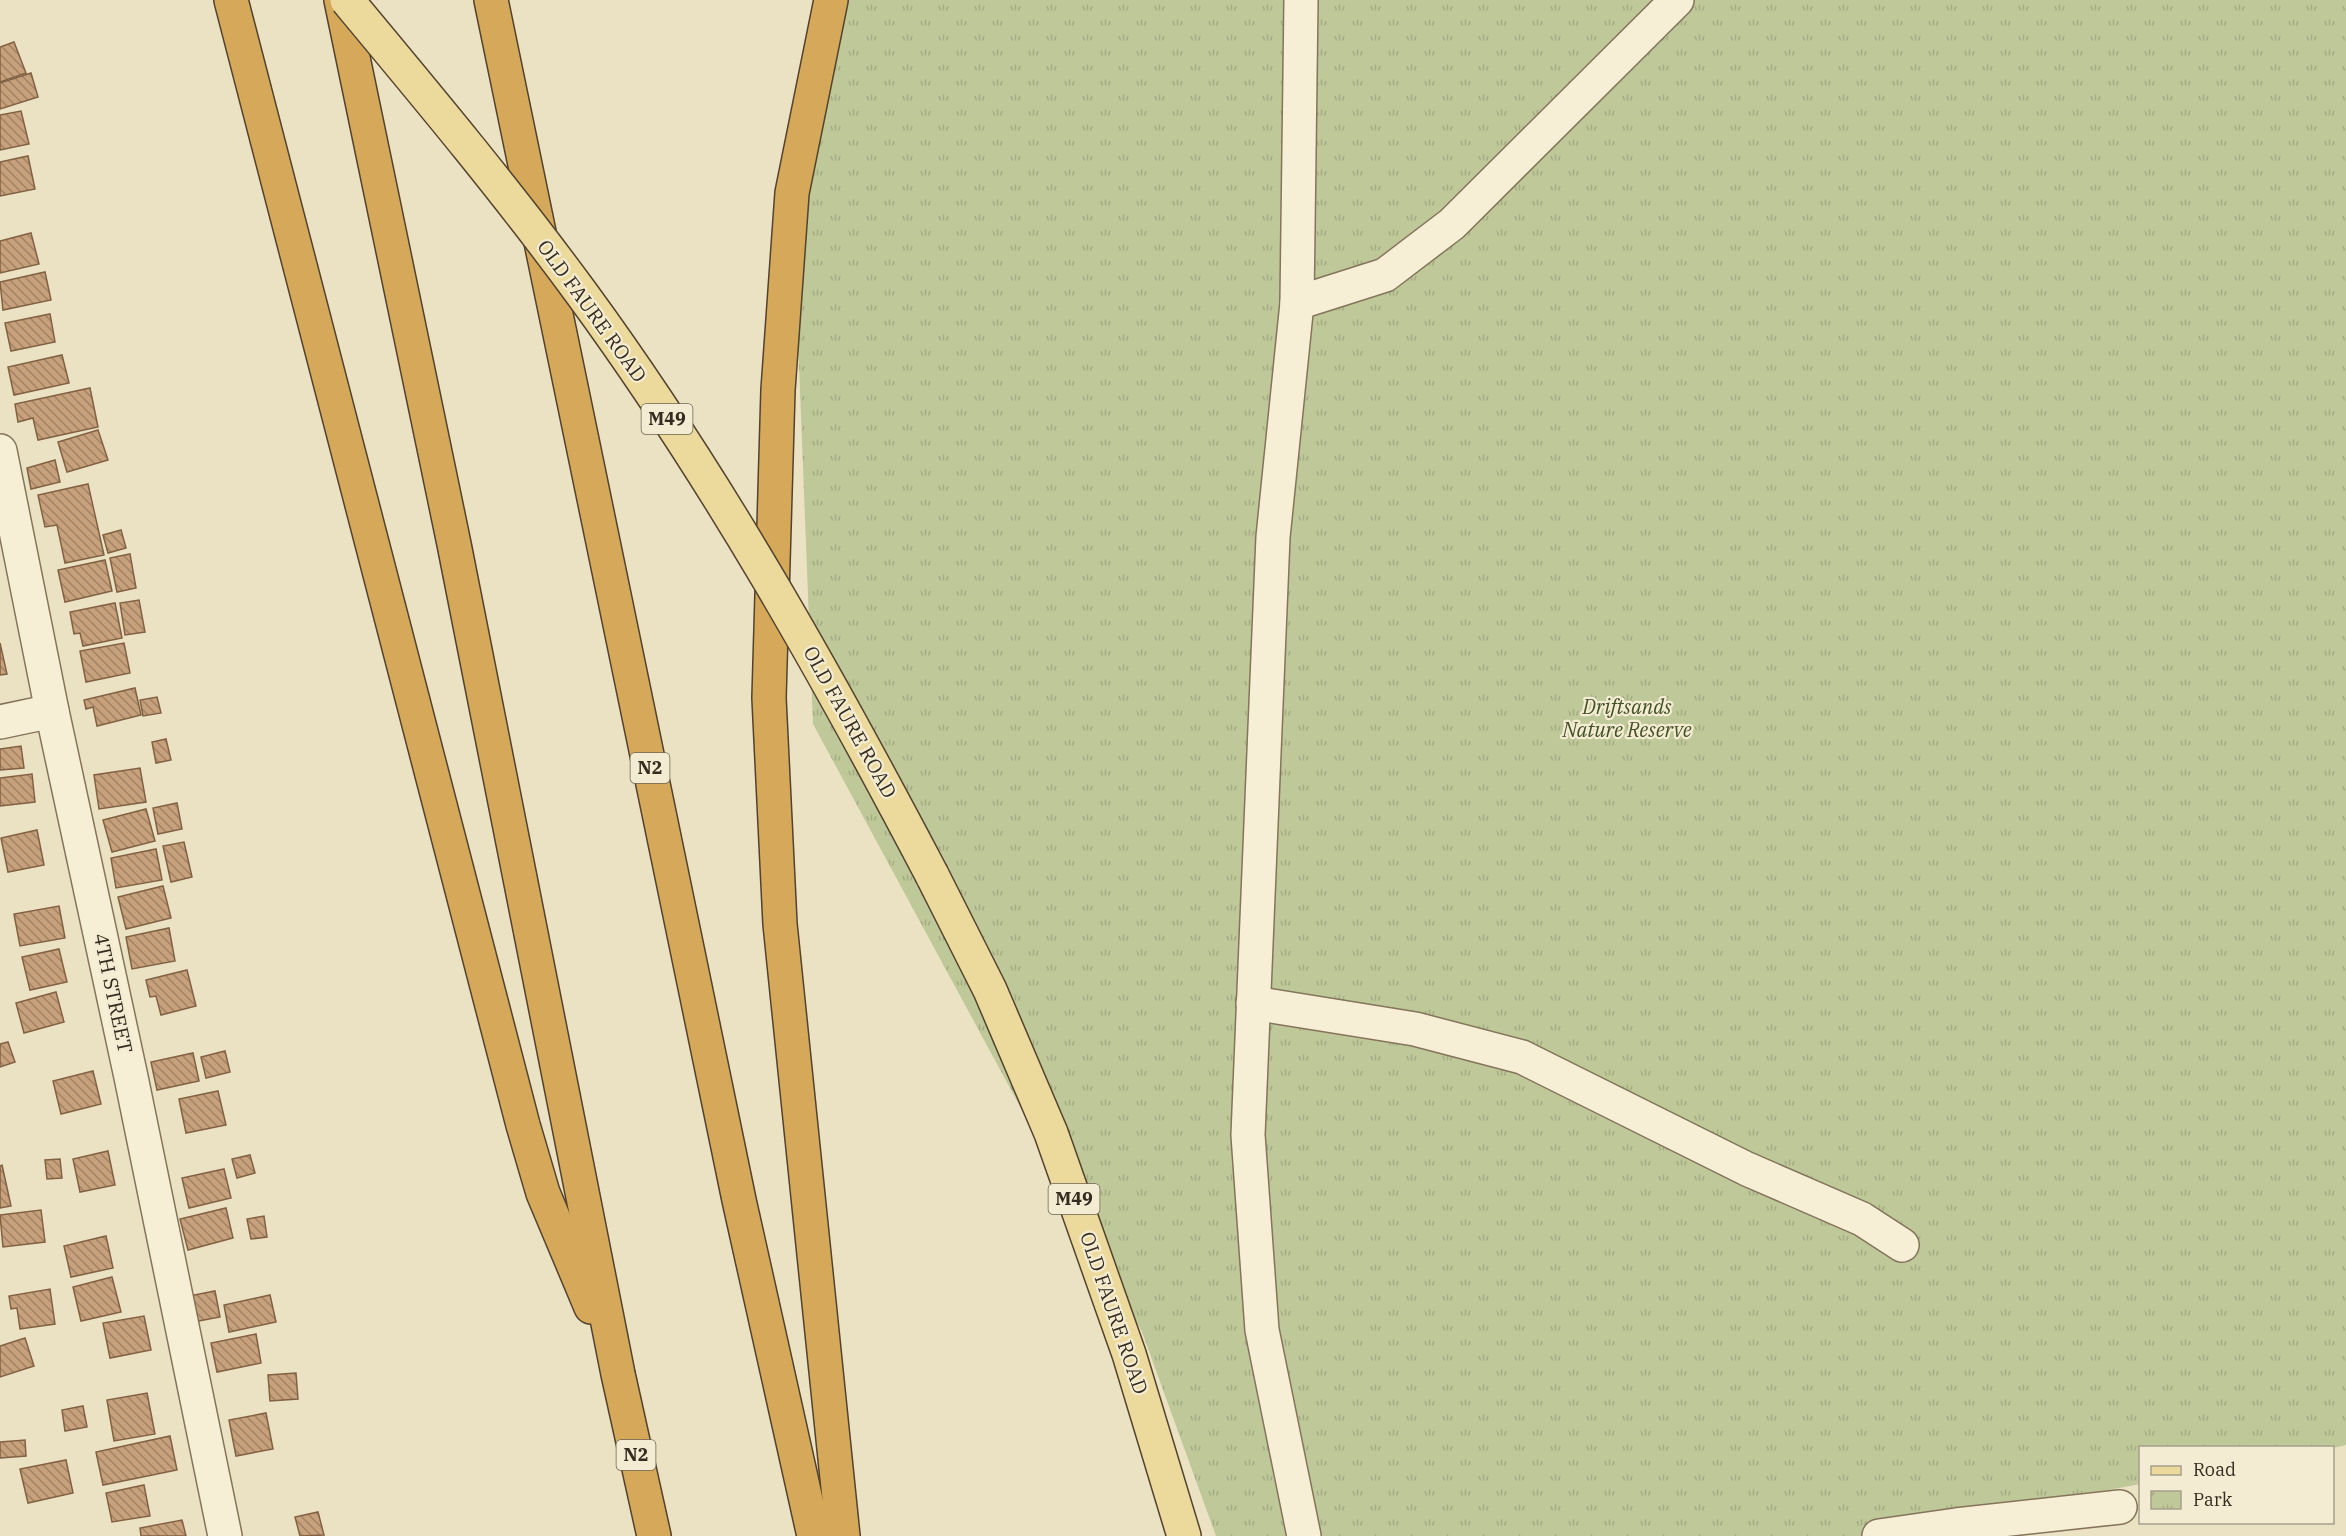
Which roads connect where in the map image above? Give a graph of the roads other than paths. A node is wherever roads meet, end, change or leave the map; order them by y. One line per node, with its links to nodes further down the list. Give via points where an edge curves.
1 (231, 0): 14 (highway, via 523,1125 543,1193)
2 (341, 0): 14 (highway, N2, via 454,544)
3 (347, 0): 20 (main road, OLD FAURE ROAD / M49, bridge, via 471,149 582,294 755,554 851,723 990,990 1051,1133 1129,1354)
4 (491, 0): 18 (highway, N2, via 737,1189)
5 (831, 0): 19 (highway, via 792,193 778,390 769,698 780,924)
6 (1301, 0): 8 (street)
7 (1677, 0): 8 (street, via 1452,224 1385,275)
8 (1297, 303): 12 (street, via 1273,537)
9 (0, 451): 10 (street, 4TH STREET)
10 (52, 711): 11 (street); 16 (street, 4TH STREET)
11 (0, 722)
12 (1253, 1003): 13 (street, via 1415,1029 1522,1057 1748,1169 1862,1220); 21 (street, via 1248,1135 1262,1330)
13 (1902, 1245)
14 (618, 1374): 17 (highway, N2)
15 (2120, 1507): 22 (street)
16 (225, 1536)
17 (654, 1536)
18 (814, 1536)
19 (843, 1536)
20 (1184, 1536)
21 (1304, 1536)
22 (1879, 1536)

